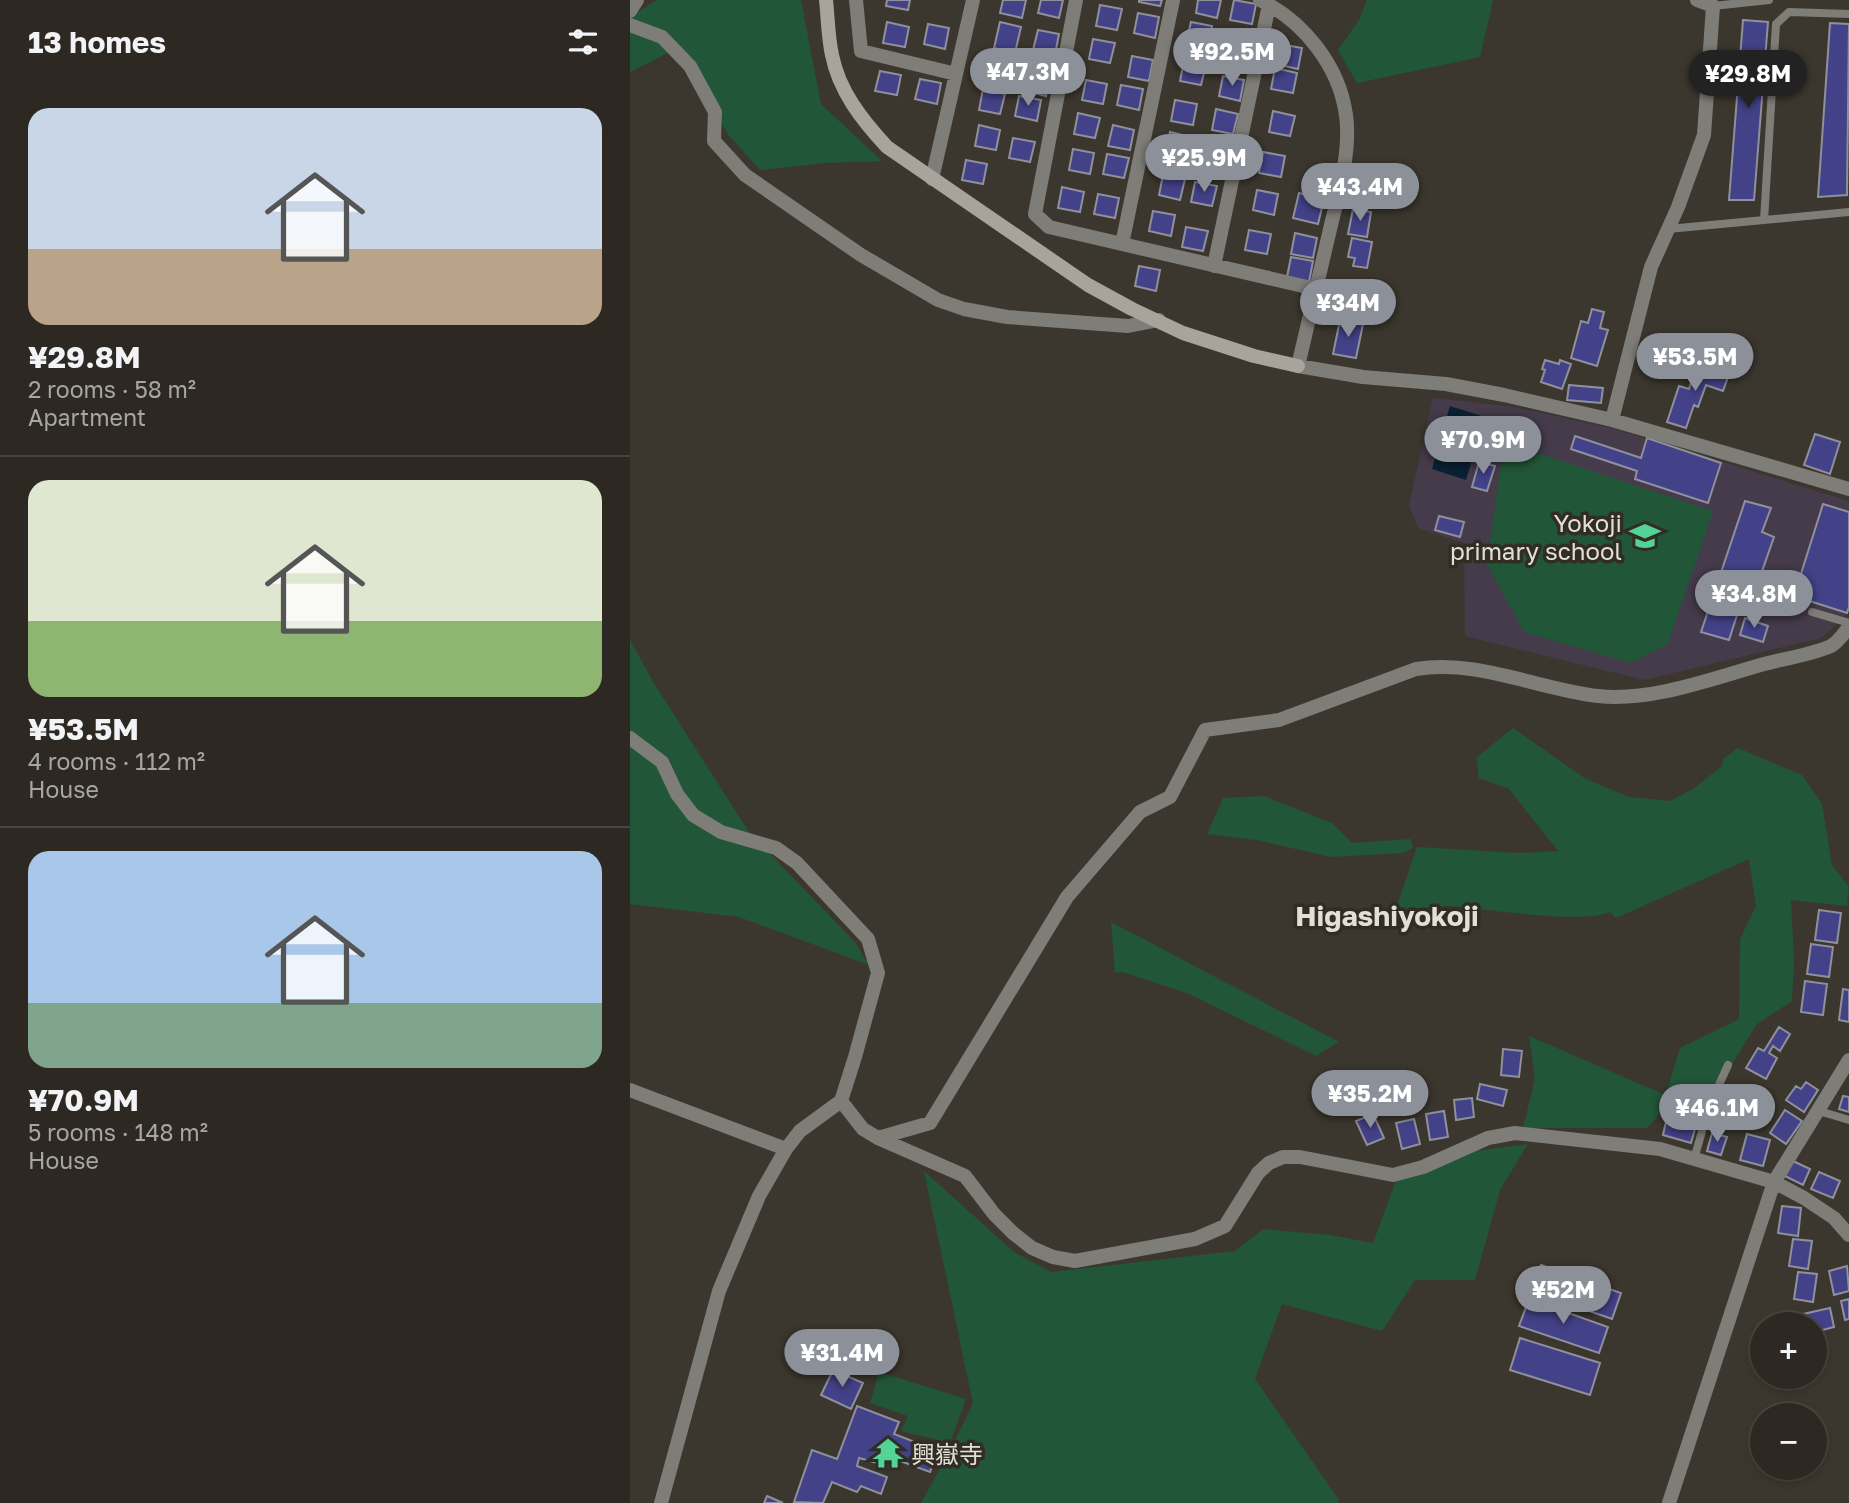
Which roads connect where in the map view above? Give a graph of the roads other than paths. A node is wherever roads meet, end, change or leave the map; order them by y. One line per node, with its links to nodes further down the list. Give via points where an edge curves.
1 (638, 0): 11 (street)
2 (826, 0): 15 (street, via 832,56 845,93 887,147)
3 (856, 0): 14 (street, via 861,51)
4 (973, 0): 14 (street)
5 (1076, 0): 19 (street, via 1035,214 1049,227)
6 (1173, 0): 19 (street)
7 (1697, 0): 10 (street)
8 (1769, 0): 10 (lane)
9 (1264, 2): 20 (street); 21 (street, via 1283,12 1312,39 1334,76 1346,115 1344,169)
10 (1713, 6): 18 (street, via 1704,135)
11 (630, 11)
12 (1849, 14): 17 (lane, via 1789,12 1776,24)
13 (630, 25): 22 (street, via 662,37 690,66 715,112 714,141 745,175 861,255 938,300 1007,317 1128,326)
14 (956, 74): 15 (street)
15 (932, 179): 22 (street, via 1088,285)
16 (1849, 212): 17 (lane)
17 (1764, 220): 18 (lane)
18 (1668, 229): 24 (street, via 1651,267)
19 (1122, 244): 20 (street)
20 (1214, 266): 21 (street)
21 (1317, 289): 23 (street)
22 (1159, 320): 23 (street, via 1230,349)
23 (1298, 366): 24 (street, via 1446,384)
24 (1612, 420): 25 (street)
25 (1849, 489)
26 (1812, 611): 27 (lane)
27 (1849, 625): 35 (street, via 1833,645 1630,697 1561,691 1467,667 1438,665 1279,720 1205,730 1170,797 1140,812 1067,897 930,1123)
28 (630, 738): 32 (street, via 662,762 677,794 693,814 721,832 776,848 797,863 868,939 878,973)
29 (1849, 1060): 33 (street)
30 (1728, 1065): 37 (lane, via 1709,1107)
31 (630, 1090): 36 (street)
32 (841, 1101): 35 (street, via 863,1129); 36 (street, via 800,1130)
33 (1819, 1111): 34 (lane); 38 (street)
34 (1849, 1120)
35 (877, 1138): 37 (street, via 965,1176 994,1214 1032,1248 1075,1261 1195,1239 1225,1226 1258,1173 1283,1157 1393,1175 1488,1138 1515,1133 1660,1149)
36 (786, 1149): 40 (street, via 759,1196 719,1291)
37 (1694, 1159): 38 (street)
38 (1774, 1182): 39 (street, via 1834,1218); 41 (street)
39 (1849, 1236)
40 (661, 1503)
41 (1669, 1503)

